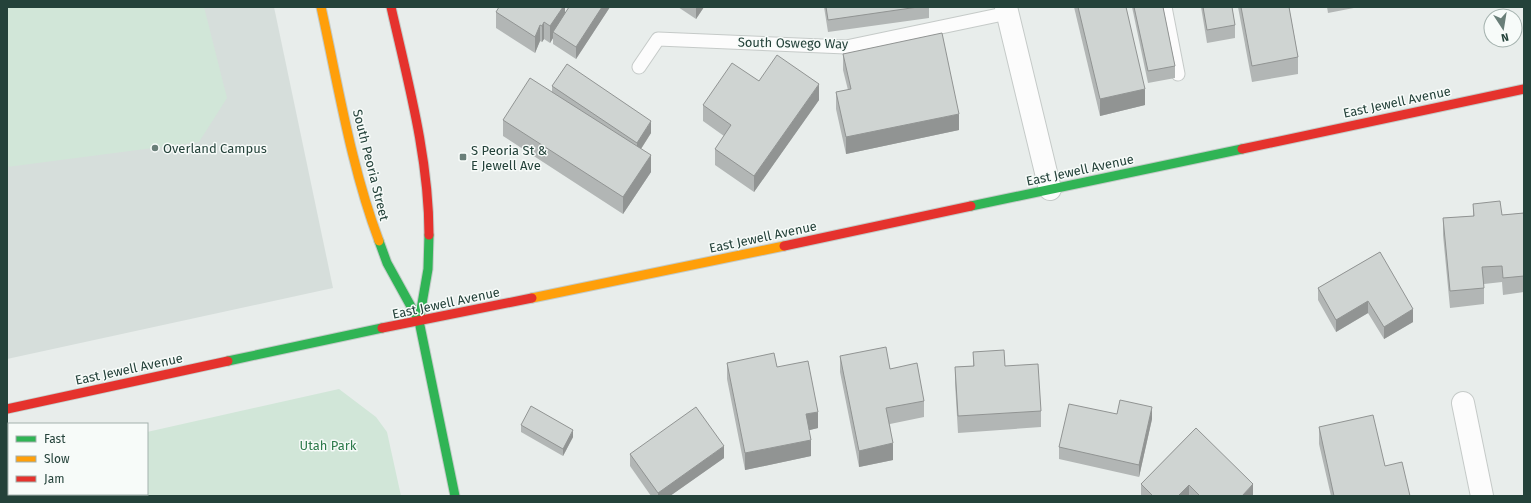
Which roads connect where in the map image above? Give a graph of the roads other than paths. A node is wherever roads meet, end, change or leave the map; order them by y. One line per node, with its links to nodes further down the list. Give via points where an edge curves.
1 (321, 7): 9 (street, South Peoria Street, via 355,162 372,223 387,263)
2 (391, 7): 9 (street, South Peoria Street, via 427,194 430,254)
3 (1166, 7): 6 (lane)
4 (1007, 10): 5 (lane, South Oswego Way, via 846,47 658,39); 8 (street, South Oswego Way)
5 (639, 67)
6 (1178, 74)
7 (1524, 89): 8 (street, East Jewell Avenue)
8 (1050, 189): 9 (street, East Jewell Avenue)
9 (419, 321): 11 (street, East Jewell Avenue); 12 (street, South Peoria Street)
10 (1463, 404): 13 (street)
11 (7, 409)
12 (455, 496)
13 (1482, 496)

